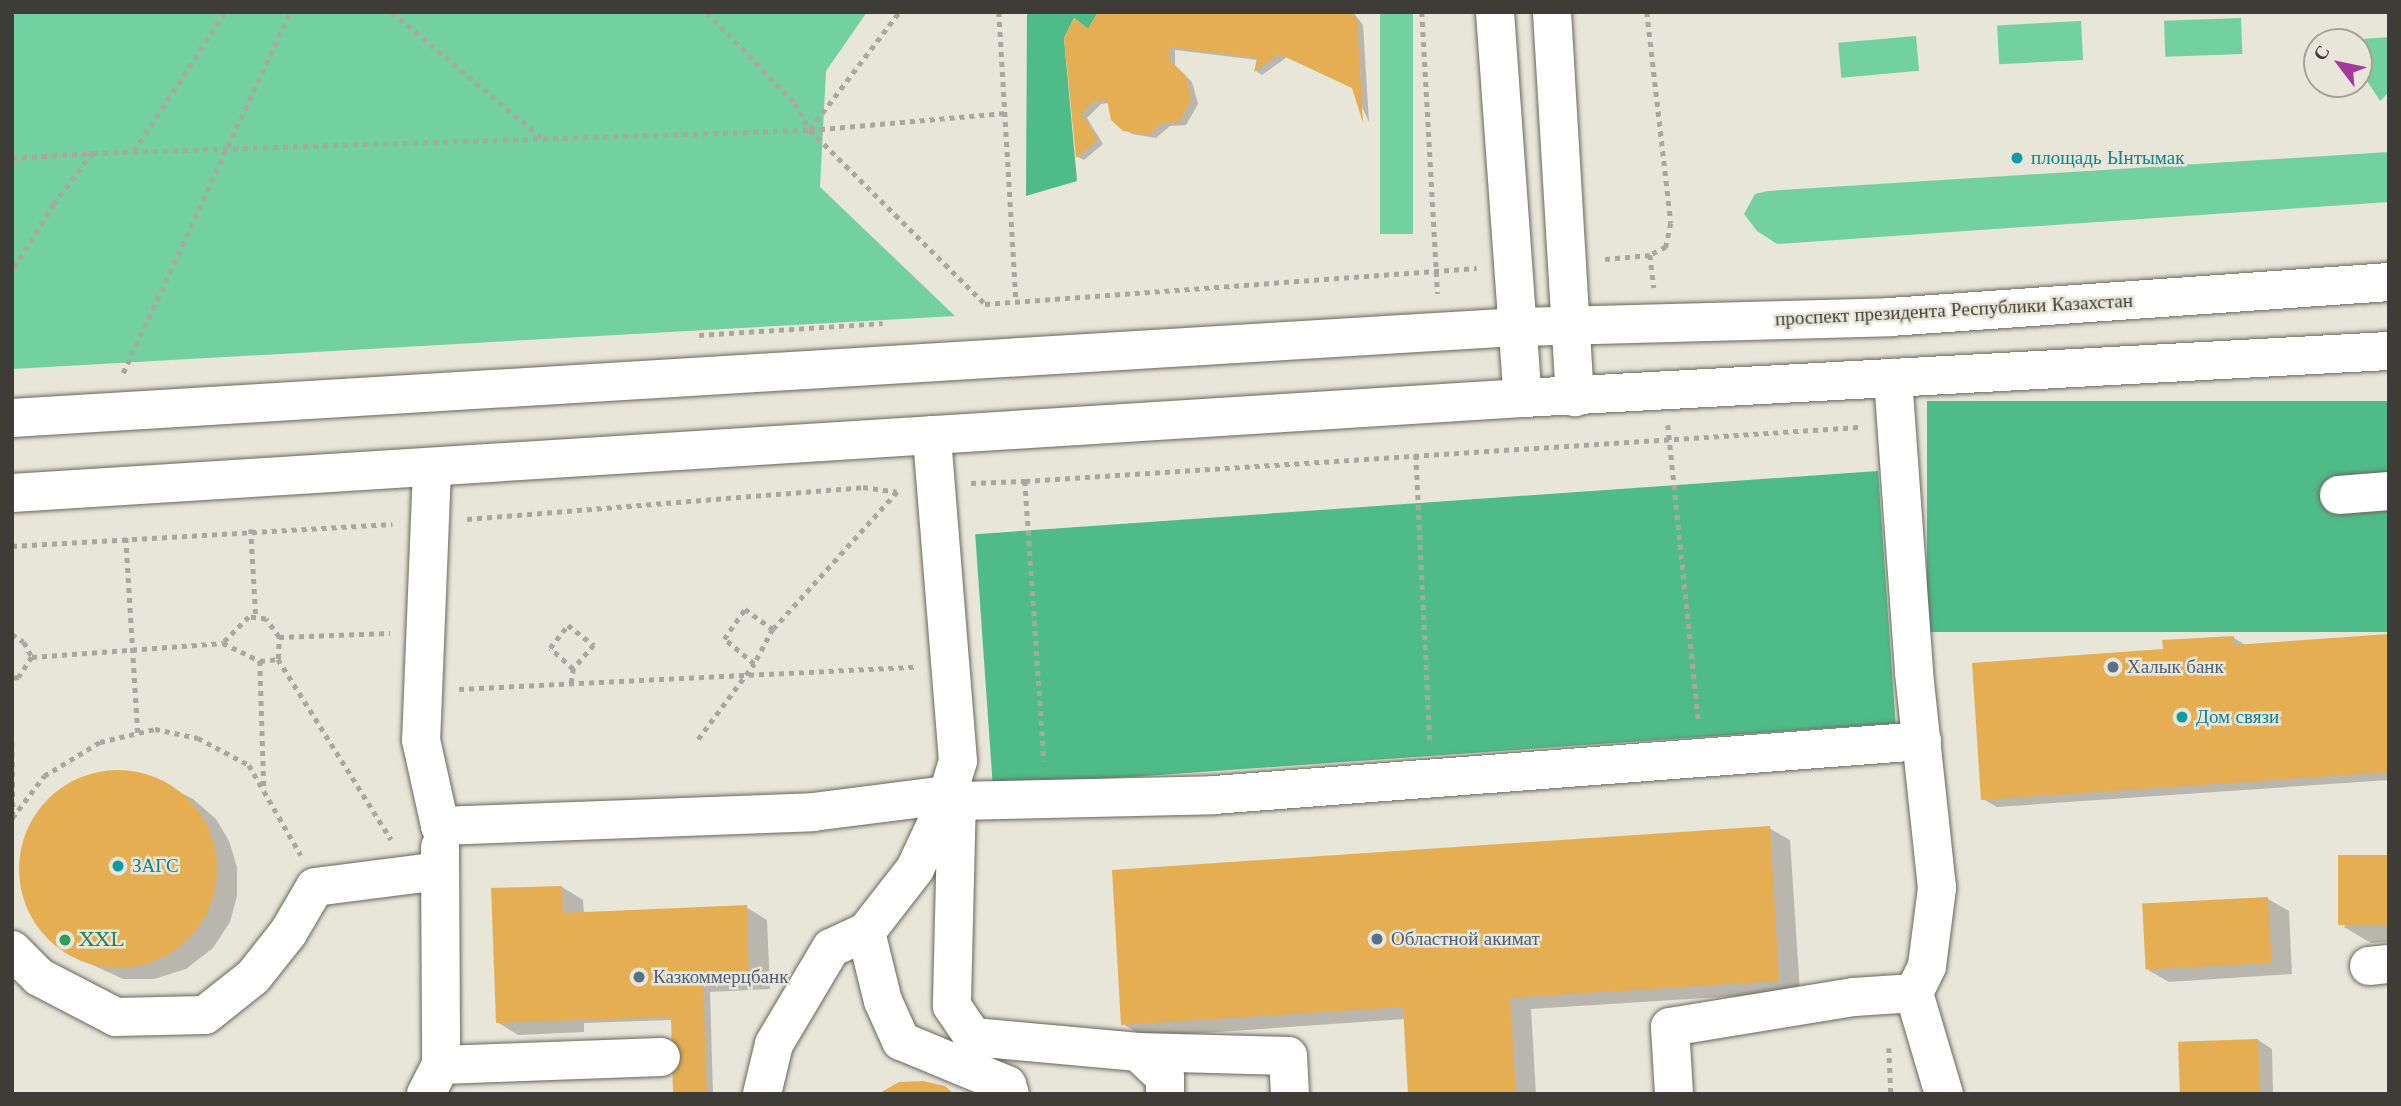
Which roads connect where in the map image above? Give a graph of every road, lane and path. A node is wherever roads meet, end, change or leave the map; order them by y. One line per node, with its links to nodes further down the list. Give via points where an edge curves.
1 (225, 12): 14 (path)
2 (290, 12): 13 (path)
3 (392, 12): 12 (path)
4 (899, 12): 11 (path)
5 (999, 12): 10 (path)
6 (1422, 12): 24 (path)
7 (1494, 12): 23 (main road)
8 (1552, 12): 22 (main road)
9 (1647, 12): 17 (path, via 1671,223 1666,247)
10 (1005, 113): 11 (path); 20 (path)
11 (810, 130): 12 (path)
12 (544, 140): 13 (path)
13 (228, 149): 14 (path); 26 (path, via 122,376)
14 (134, 152): 15 (path)
15 (93, 153): 16 (path); 18 (path, via 54,204)
16 (12, 158)
17 (1650, 255)
18 (12, 272)
19 (2389, 282): 21 (main road, проспект президента Республики Казахстан)
20 (1016, 302)
21 (1890, 317): 22 (main road, проспект президента Республики Казахстан); 27 (main road)
22 (1573, 326): 23 (main road, проспект президента Республики Казахстан); 28 (main road)
23 (1519, 327): 24 (main road, проспект президента Республики Казахстан); 29 (main road)
24 (1439, 332): 31 (main road, проспект президента Республики Казахстан)
25 (2389, 351): 27 (main road)
26 (108, 376)
27 (1893, 378): 28 (main road); 32 (main road)
28 (1574, 397): 29 (main road)
29 (1522, 398): 30 (main road)
30 (1442, 403): 33 (main road); 34 (path)
31 (12, 418)
32 (1898, 425): 34 (path); 67 (main road)
33 (932, 435): 36 (main road); 38 (main road)
34 (1448, 453): 35 (path)
35 (1416, 455): 37 (path); 69 (path)
36 (432, 469): 41 (main road); 44 (main road)
37 (1025, 481): 38 (path); 72 (path)
38 (937, 484): 39 (path); 70 (main road)
39 (897, 491): 43 (path); 44 (path, via 863,487); 49 (path)
40 (2389, 491): 42 (main road)
41 (12, 493)
42 (2339, 495)
43 (901, 504)
44 (428, 523): 45 (path); 50 (main road)
45 (251, 529): 46 (path); 48 (path)
46 (126, 538): 47 (path); 54 (path)
47 (12, 545)
48 (256, 618): 52 (path, via 266,619); 53 (path, via 249,617)
49 (773, 629): 58 (path); 58 (path, via 745,609 724,639)
50 (424, 632): 52 (path); 64 (main road)
51 (12, 634): 55 (path, via 24,642)
52 (279, 637): 56 (path)
53 (223, 643): 54 (path); 57 (path)
54 (131, 649): 55 (path); 65 (path)
55 (32, 657): 62 (path, via 19,677)
56 (278, 659): 57 (path); 76 (path, via 396,848)
57 (260, 662): 71 (path)
58 (754, 664): 61 (path)
59 (922, 666): 61 (path)
60 (573, 669): 60 (path, via 550,648 568,625 594,645); 63 (path)
61 (746, 675): 63 (path); 66 (path)
62 (12, 679)
63 (571, 683): 64 (path)
64 (423, 690): 74 (main road, via 421,740)
65 (138, 733): 71 (path, via 155,729 198,738 249,765); 73 (path, via 100,742 44,776)
66 (698, 739)
67 (1922, 741): 69 (main road); 80 (main road, via 1937,888 1927,966)
68 (12, 742): 73 (path)
69 (1432, 780): 72 (main road, via 1214,795)
70 (954, 786): 72 (main road); 74 (main road, via 813,812); 78 (main road, via 915,869); 81 (main road, via 952,1006 973,1037)
71 (265, 792): 77 (path)
72 (1046, 799)
73 (13, 816)
74 (440, 827): 75 (main road)
75 (440, 871): 76 (main road); 83 (main road)
76 (396, 876): 77 (main road)
77 (315, 887): 79 (main road, via 288,933 253,976 205,1015 116,1017 39,977)
78 (866, 932): 84 (main road, via 831,948 774,1044); 85 (main road, via 883,1001 901,1041 1007,1085)
79 (12, 950)
80 (1914, 993): 88 (main road, via 1854,997 1670,1027); 89 (main road)
81 (1138, 1052): 86 (main road, via 1165,1077); 87 (main road, via 1288,1056)
82 (661, 1057): 83 (main road)
83 (433, 1079)
84 (762, 1094)
85 (1010, 1094)
86 (1165, 1094)
87 (1290, 1094)
88 (1674, 1094)
89 (1944, 1094)

